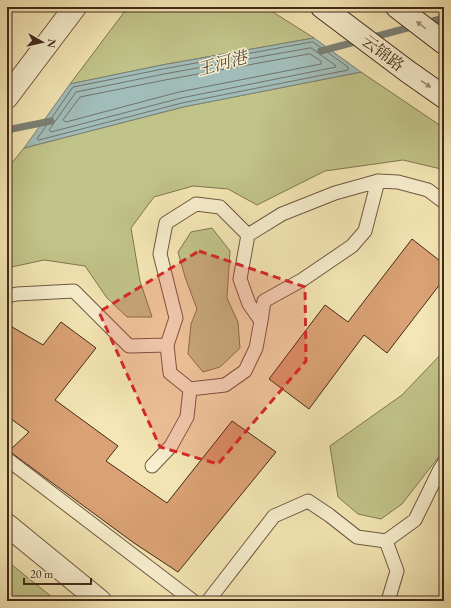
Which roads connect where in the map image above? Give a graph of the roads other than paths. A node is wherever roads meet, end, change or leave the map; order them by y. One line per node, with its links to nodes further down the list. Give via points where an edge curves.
1 (75, 7): 5 (street)
2 (322, 7): 6 (street, 云锦路, one-way to 6)
3 (397, 7): 4 (street, one-way to 3)
4 (444, 43)
5 (7, 97)
6 (444, 97)
7 (378, 181): 8 (lane, via 398,182 428,190); 9 (lane, via 335,193 282,214); 11 (lane, via 365,231 352,246 302,280 264,301)
8 (444, 202)
9 (248, 235): 11 (lane, via 240,279 249,304); 12 (lane, via 220,207 196,204 166,224 160,254 176,318)
10 (7, 296): 12 (lane, via 74,290 129,346)
11 (261, 321): 13 (lane, via 256,348 245,371 225,385)
12 (167, 345): 13 (lane, via 170,373)
13 (190, 389): 16 (lane, via 187,417 172,446)
14 (7, 460): 20 (lane)
15 (444, 463): 18 (lane, via 415,520)
16 (152, 466)
17 (7, 525): 19 (street)
18 (386, 541): 21 (lane, via 357,537 308,501 274,516); 22 (lane, via 397,571)
19 (100, 601)
20 (192, 601)
21 (208, 601)
22 (388, 601)

